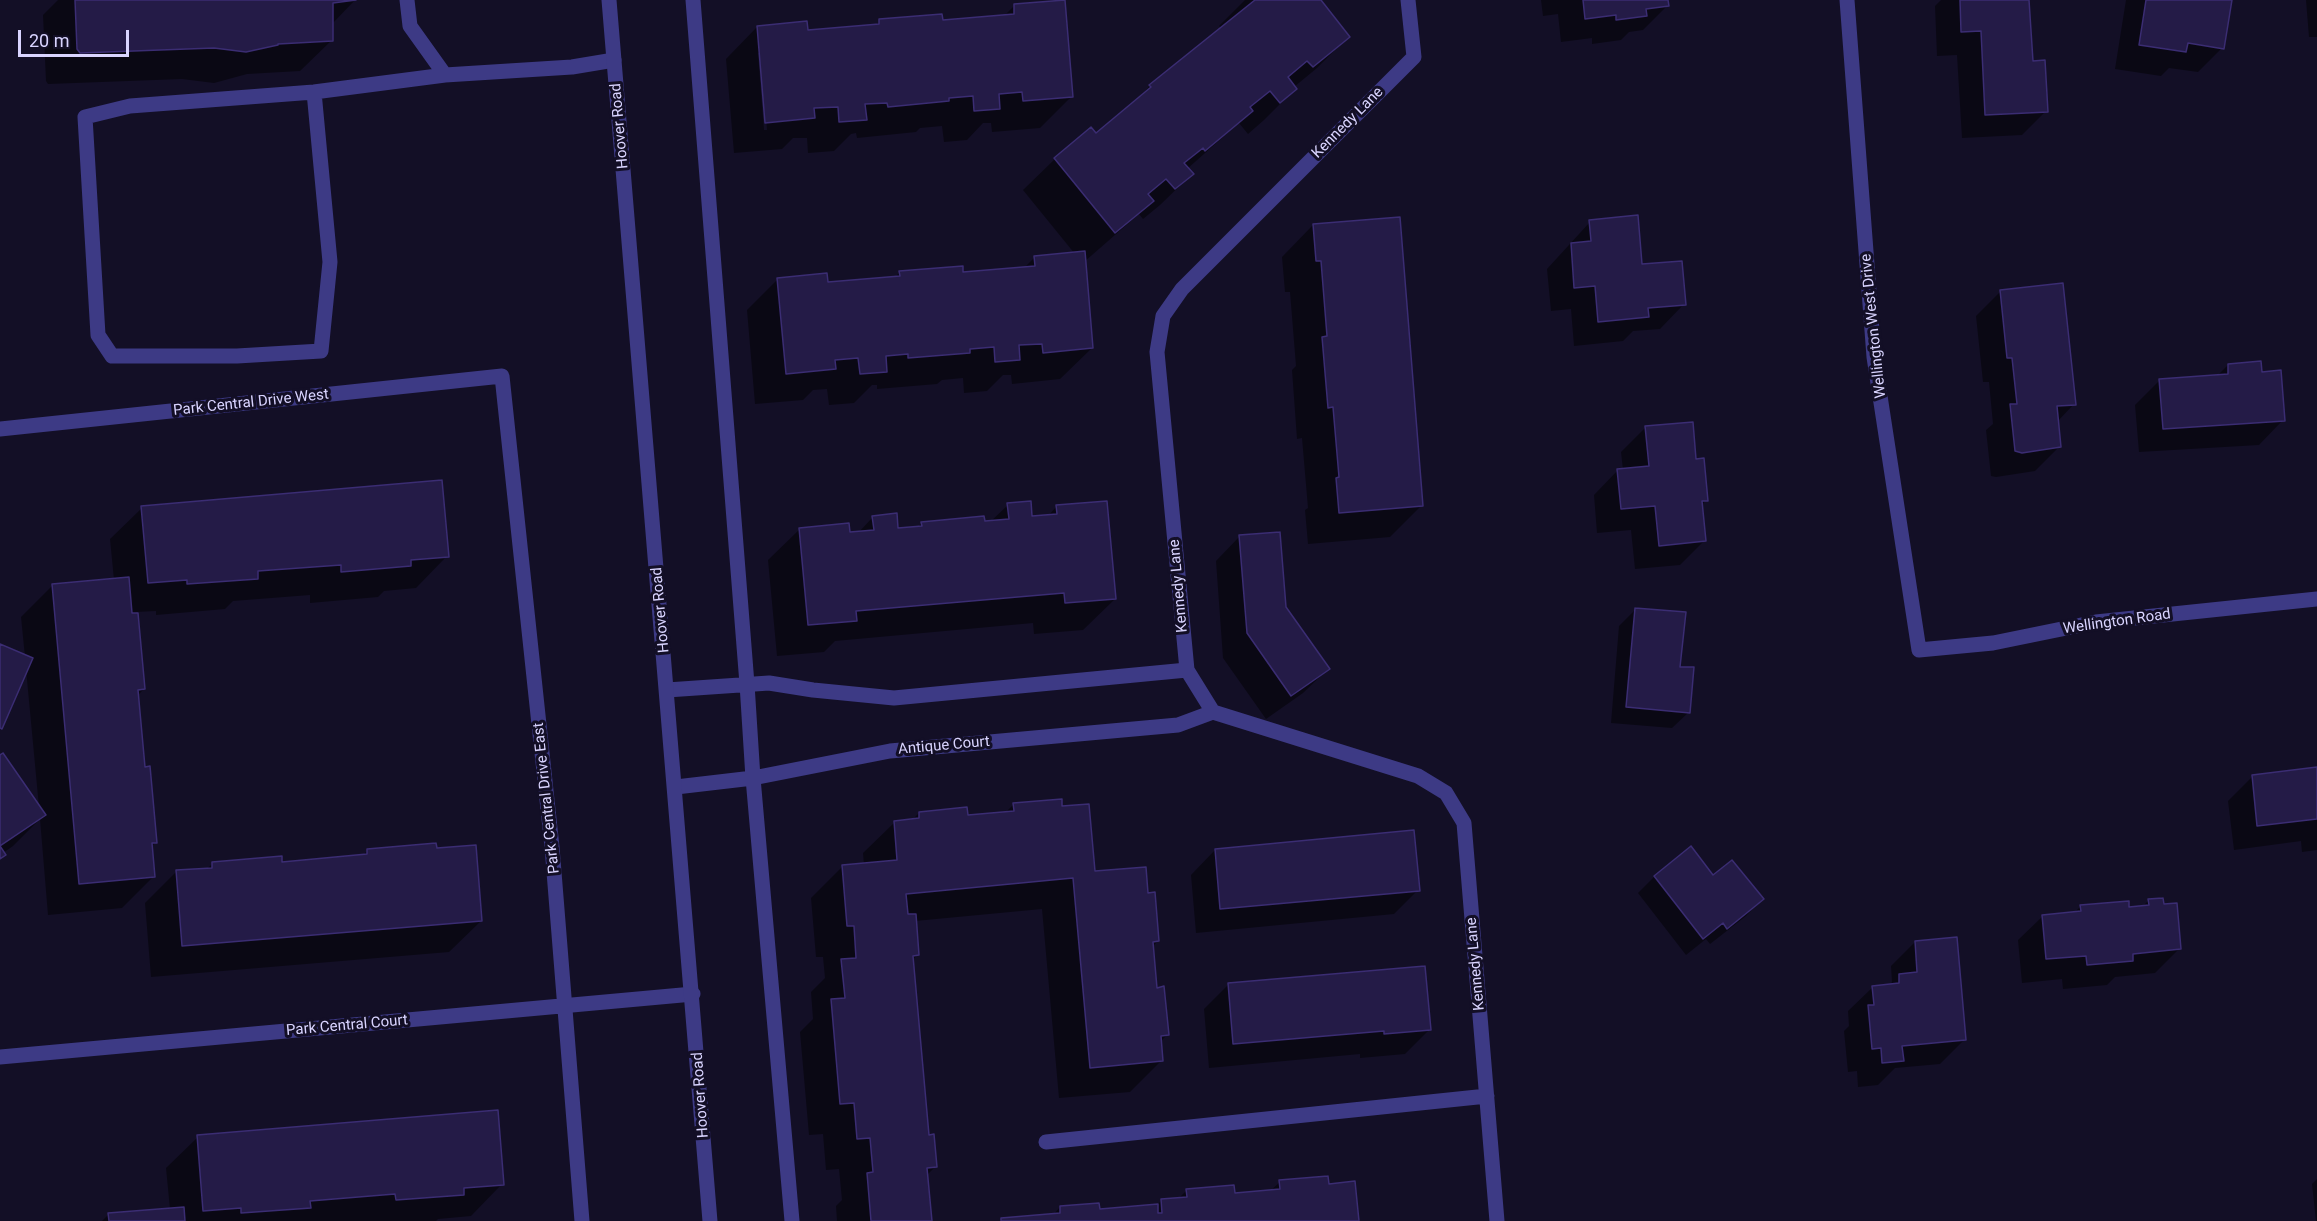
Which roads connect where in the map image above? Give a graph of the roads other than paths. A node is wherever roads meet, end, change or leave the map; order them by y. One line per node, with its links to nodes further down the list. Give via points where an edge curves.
1 (407, 0): 7 (street, via 410,26)
2 (609, 0): 6 (street, Hoover Road)
3 (693, 0): 14 (street)
4 (1408, 0): 13 (street, Kennedy Lane, via 1414,57 1182,289 1163,315 1157,352)
5 (1847, 0): 12 (street, Wellington West Drive, via 1875,357)
6 (614, 60): 7 (street, via 572,67); 15 (street, Hoover Road)
7 (445, 75): 8 (street)
8 (314, 92): 8 (street, via 130,106 86,117 98,335 112,356 321,351 330,262)
9 (502, 376): 10 (street, Park Central Drive West); 20 (street, Park Central Drive East)
10 (0, 429)
11 (2317, 598): 12 (street, Wellington Road, via 2096,622 1993,643)
12 (1919, 650)
13 (1187, 670): 14 (street, via 894,698 769,683); 16 (street, Kennedy Lane)
14 (747, 684): 15 (street); 17 (street)
15 (668, 690): 18 (street, Hoover Road)
16 (1212, 712): 17 (street, Antique Court, via 1178,725 890,751); 22 (street, Kennedy Lane, via 1418,777 1446,793 1464,822)
17 (753, 778): 18 (street, Antique Court); 26 (street)
18 (676, 787): 19 (street, Hoover Road)
19 (693, 994): 20 (street, Park Central Court); 25 (street, Hoover Road)
20 (565, 1007): 21 (street, Park Central Court); 24 (street, Park Central Drive East)
21 (0, 1057)
22 (1487, 1096): 23 (street); 27 (street, Kennedy Lane)
23 (1046, 1142)
24 (582, 1221)
25 (710, 1221)
26 (792, 1221)
27 (1497, 1221)

